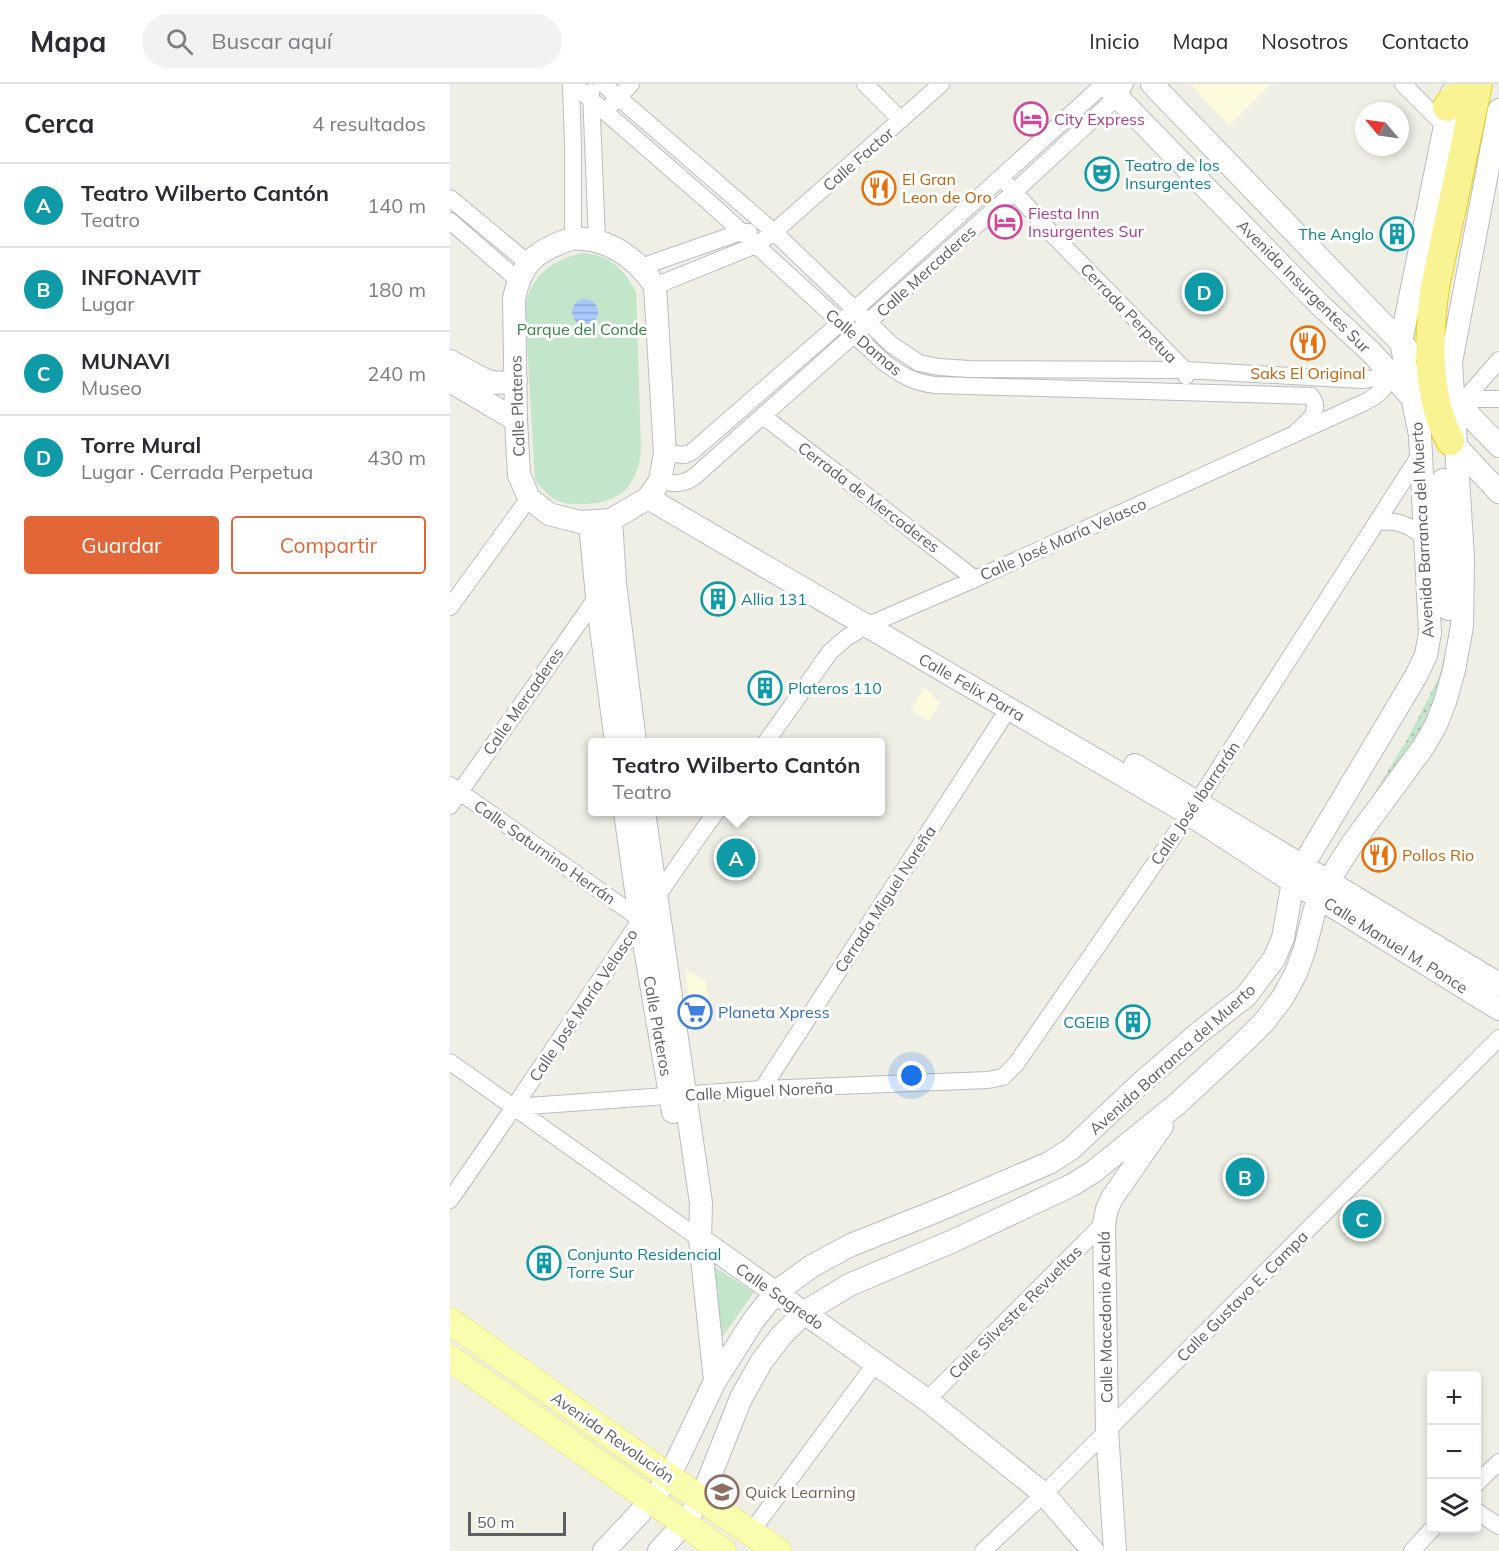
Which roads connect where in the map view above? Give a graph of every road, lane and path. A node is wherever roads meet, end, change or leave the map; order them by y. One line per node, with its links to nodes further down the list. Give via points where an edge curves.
1 (572, 84): 11 (street, Calle Damas); 24 (street)
2 (603, 84): 12 (street, Calle Damas)
3 (632, 84): 12 (street)
4 (865, 84): 16 (street)
5 (941, 84): 16 (street, Calle Factor)
6 (1152, 84): 34 (main road, Avenida Insurgentes Sur)
7 (1403, 84): 13 (street)
8 (1465, 84): 13 (highway)
9 (1478, 84): 38 (highway, via 1435,287)
10 (1113, 87): 18 (street, Calle Mercaderes); 19 (street, Calle Mercaderes); 39 (main road, Avenida Insurgentes Sur)
11 (591, 91): 15 (street, Calle Damas); 17 (street)
12 (619, 97): 15 (street); 23 (street, Calle Damas)
13 (1449, 106): 34 (main road, Avenida Barranca del Muerto)
14 (1499, 110): 49 (main road, Avenida Barranca del Muerto, via 1451,362)
15 (606, 111): 17 (street); 22 (street, Calle Damas)
16 (901, 120): 23 (street, Calle Factor)
17 (593, 125): 25 (street)
18 (1001, 177): 19 (street, Cerrada Perpetua); 30 (street, Calle Mercaderes)
19 (1019, 197): 32 (street, Calle Mercaderes); 37 (street, Cerrada Perpetua)
20 (450, 198): 28 (street)
21 (450, 221): 28 (street)
22 (741, 232): 23 (street); 26 (street, Calle Damas); 27 (street)
23 (774, 232): 26 (street, Calle Factor); 30 (street, Calle Damas)
24 (573, 238): 25 (main road); 28 (main road, via 548,247)
25 (597, 241): 27 (main road)
26 (756, 244): 29 (street, Calle Factor); 31 (street, Calle Damas)
27 (641, 267): 29 (main road)
28 (523, 272): 41 (main road, Calle Plateros, via 514,299)
29 (655, 286): 52 (main road)
30 (854, 311): 31 (street, Calle Mercaderes); 32 (street, Calle Damas)
31 (840, 323): 33 (street, Calle Damas); 52 (street, Calle Mercaderes, via 693,451 679,456)
32 (867, 323): 33 (street, Calle Mercaderes); 37 (street, Calle Damas, via 919,363 939,367)
33 (854, 336): 43 (street, Calle Damas, via 885,363 916,382); 47 (street, Calle Mercaderes)
34 (1401, 342): 38 (main road, Avenida Insurgentes Sur); 39 (street); 46 (main road, Avenida Barranca del Muerto); 49 (main road)
35 (1499, 360): 49 (street)
36 (450, 361): 41 (main road, via 495,383)
37 (1185, 370): 40 (street, Calle Damas); 43 (street)
38 (1432, 375): 49 (main road, Avenida Insurgentes Sur); 49 (highway, via 1438,414)
39 (1391, 376): 40 (street, Calle Damas, via 1370,380); 46 (main road, Avenida Insurgentes Sur); 50 (street, Calle José María Velasco, via 1377,397)
40 (1317, 378): 44 (street, via 1323,381 1324,391)
41 (516, 381): 48 (main road, Calle Plateros)
42 (452, 385): 48 (main road)
43 (1190, 392): 44 (street, Calle Damas)
44 (1311, 396): 50 (street, via 1316,405 1314,414)
45 (1499, 399): 49 (street, via 1477,399)
46 (1414, 401): 49 (main road, Avenida Insurgentes Sur); 53 (main road, Avenida Barranca del Muerto)
47 (763, 416): 54 (street, Calle Mercaderes, via 694,477 685,483); 60 (street, Cerrada de Mercaderes)
48 (516, 420): 56 (main road, Calle Plateros, via 519,475)
49 (1452, 424): 51 (main road, Avenida Insurgentes Sur); 55 (main road, Avenida Insurgentes Sur); 64 (main road, Avenida Barranca del Muerto, via 1463,559 1462,626); 64 (main road, via 1442,456)
50 (1295, 433): 60 (street, Calle José María Velasco)
51 (1499, 446)
52 (665, 453): 54 (main road)
53 (1421, 453): 58 (street, Calle José Ibarrarán); 59 (main road, Avenida Barranca del Muerto)
54 (655, 489): 57 (main road); 63 (main road, Calle Felix Parra)
55 (1499, 492)
56 (529, 498): 57 (main road, via 549,514 580,522); 62 (street)
57 (601, 521): 61 (main road); 67 (main road, via 615,583)
58 (1378, 522): 59 (street, via 1404,523); 70 (street, Calle José Ibarrarán)
59 (1425, 539): 74 (main road, Avenida Barranca del Muerto, via 1430,633 1426,655 1321,835)
60 (975, 579): 63 (street, Calle José María Velasco)
61 (597, 597): 66 (main road); 69 (street, Calle Mercaderes)
62 (450, 608)
63 (874, 622): 65 (main road, Calle Felix Parra); 68 (street, Calle José María Velasco, via 830,652); 70 (main road, Calle Felix Parra)
64 (1454, 670): 75 (main road, Avenida Barranca del Muerto, via 1436,725 1424,746)
65 (1009, 708): 70 (main road, Calle Felix Parra); 83 (street, Cerrada Miguel Noreña)
66 (615, 738)
67 (634, 738)
68 (769, 738)
69 (453, 794): 77 (street, Calle Saturnino Herrán)
70 (1193, 807): 74 (main road, Calle Felix Parra); 82 (street, Calle José Ibarrarán, via 1016,1064)
71 (627, 816): 77 (main road, Calle Plateros)
72 (645, 816): 76 (main road, Calle Plateros)
73 (713, 816): 76 (street, Calle José María Velasco)
74 (1294, 868): 75 (main road, Calle Manuel M. Ponce); 88 (main road, Avenida Barranca del Muerto, via 1283,938 1268,969 1246,996 1200,1030 1071,1149 1049,1163)
75 (1323, 889): 78 (main road, Calle Manuel M. Ponce); 79 (main road, Calle Manuel M. Ponce); 85 (main road, Avenida Barranca del Muerto, via 1296,973 1284,997 1264,1022)
76 (655, 897): 77 (street, Calle José María Velasco); 84 (main road, Calle Plateros)
77 (640, 919): 84 (main road, Calle Plateros); 86 (street, Calle José María Velasco)
78 (1499, 984)
79 (1499, 1009)
80 (1499, 1038): 99 (street, Calle Gustavo E. Campa)
81 (450, 1062): 86 (street, Calle Sagredo)
82 (1003, 1077): 83 (street, Calle Miguel Noreña)
83 (762, 1089): 84 (street, Calle Miguel Noreña)
84 (678, 1096): 86 (street, Calle Miguel Noreña); 90 (main road, Calle Plateros, via 687,1206)
85 (1177, 1104): 89 (main road, Calle Macedonio Alcalá, via 1112,1198); 91 (main road, Avenida Barranca del Muerto, via 1072,1185)
86 (515, 1107): 87 (street, Calle José María Velasco); 90 (street, Calle Sagredo)
87 (450, 1200)
88 (939, 1210): 91 (main road); 92 (main road, Avenida Barranca del Muerto, via 851,1245)
89 (1104, 1223): 98 (street, Calle Silvestre Revueltas); 99 (main road, Calle Macedonio Alcalá)
90 (700, 1239): 92 (main road, Calle Sagredo); 97 (main road, Calle Plateros)
91 (953, 1241): 93 (main road, Avenida Barranca del Muerto, via 849,1285)
92 (776, 1292): 93 (main road, Calle Sagredo); 97 (main road, Avenida Barranca del Muerto)
93 (805, 1312): 96 (main road, Calle Sagredo); 104 (main road, Avenida Barranca del Muerto, via 762,1361 741,1398)
94 (450, 1322): 101 (main road, Avenida Revolución)
95 (450, 1358): 105 (main road, Avenida Revolución)
96 (875, 1364): 98 (main road, Calle Sagredo); 109 (street)
97 (715, 1381): 101 (main road, Avenida Barranca del Muerto)
98 (927, 1400): 103 (main road, Calle Sagredo)
99 (1107, 1431): 103 (street, Calle Gustavo E. Campa); 117 (main road, Calle Macedonio Alcalá)
100 (1499, 1462): 102 (street)
101 (669, 1477): 104 (main road, Avenida Revolución); 105 (main road, Avenida Barranca del Muerto)
102 (1481, 1479)
103 (1044, 1494): 115 (street, Calle Gustavo E. Campa); 116 (main road, Calle Sagredo)
104 (701, 1500): 107 (main road, Avenida Barranca del Muerto); 109 (main road, Avenida Revolución)
105 (651, 1501): 107 (main road, Avenida Revolución); 111 (main road, Avenida Barranca del Muerto)
106 (1481, 1514): 108 (street)
107 (684, 1524): 112 (main road, Avenida Barranca del Muerto); 113 (main road, Avenida Revolución)
108 (1499, 1526)
109 (750, 1532): 114 (main road, Avenida Revolución)
110 (1428, 1533): 118 (street)
111 (604, 1551)
112 (659, 1551)
113 (723, 1551)
114 (778, 1551)
115 (983, 1551)
116 (1093, 1551)
117 (1115, 1551)
118 (1412, 1551)

